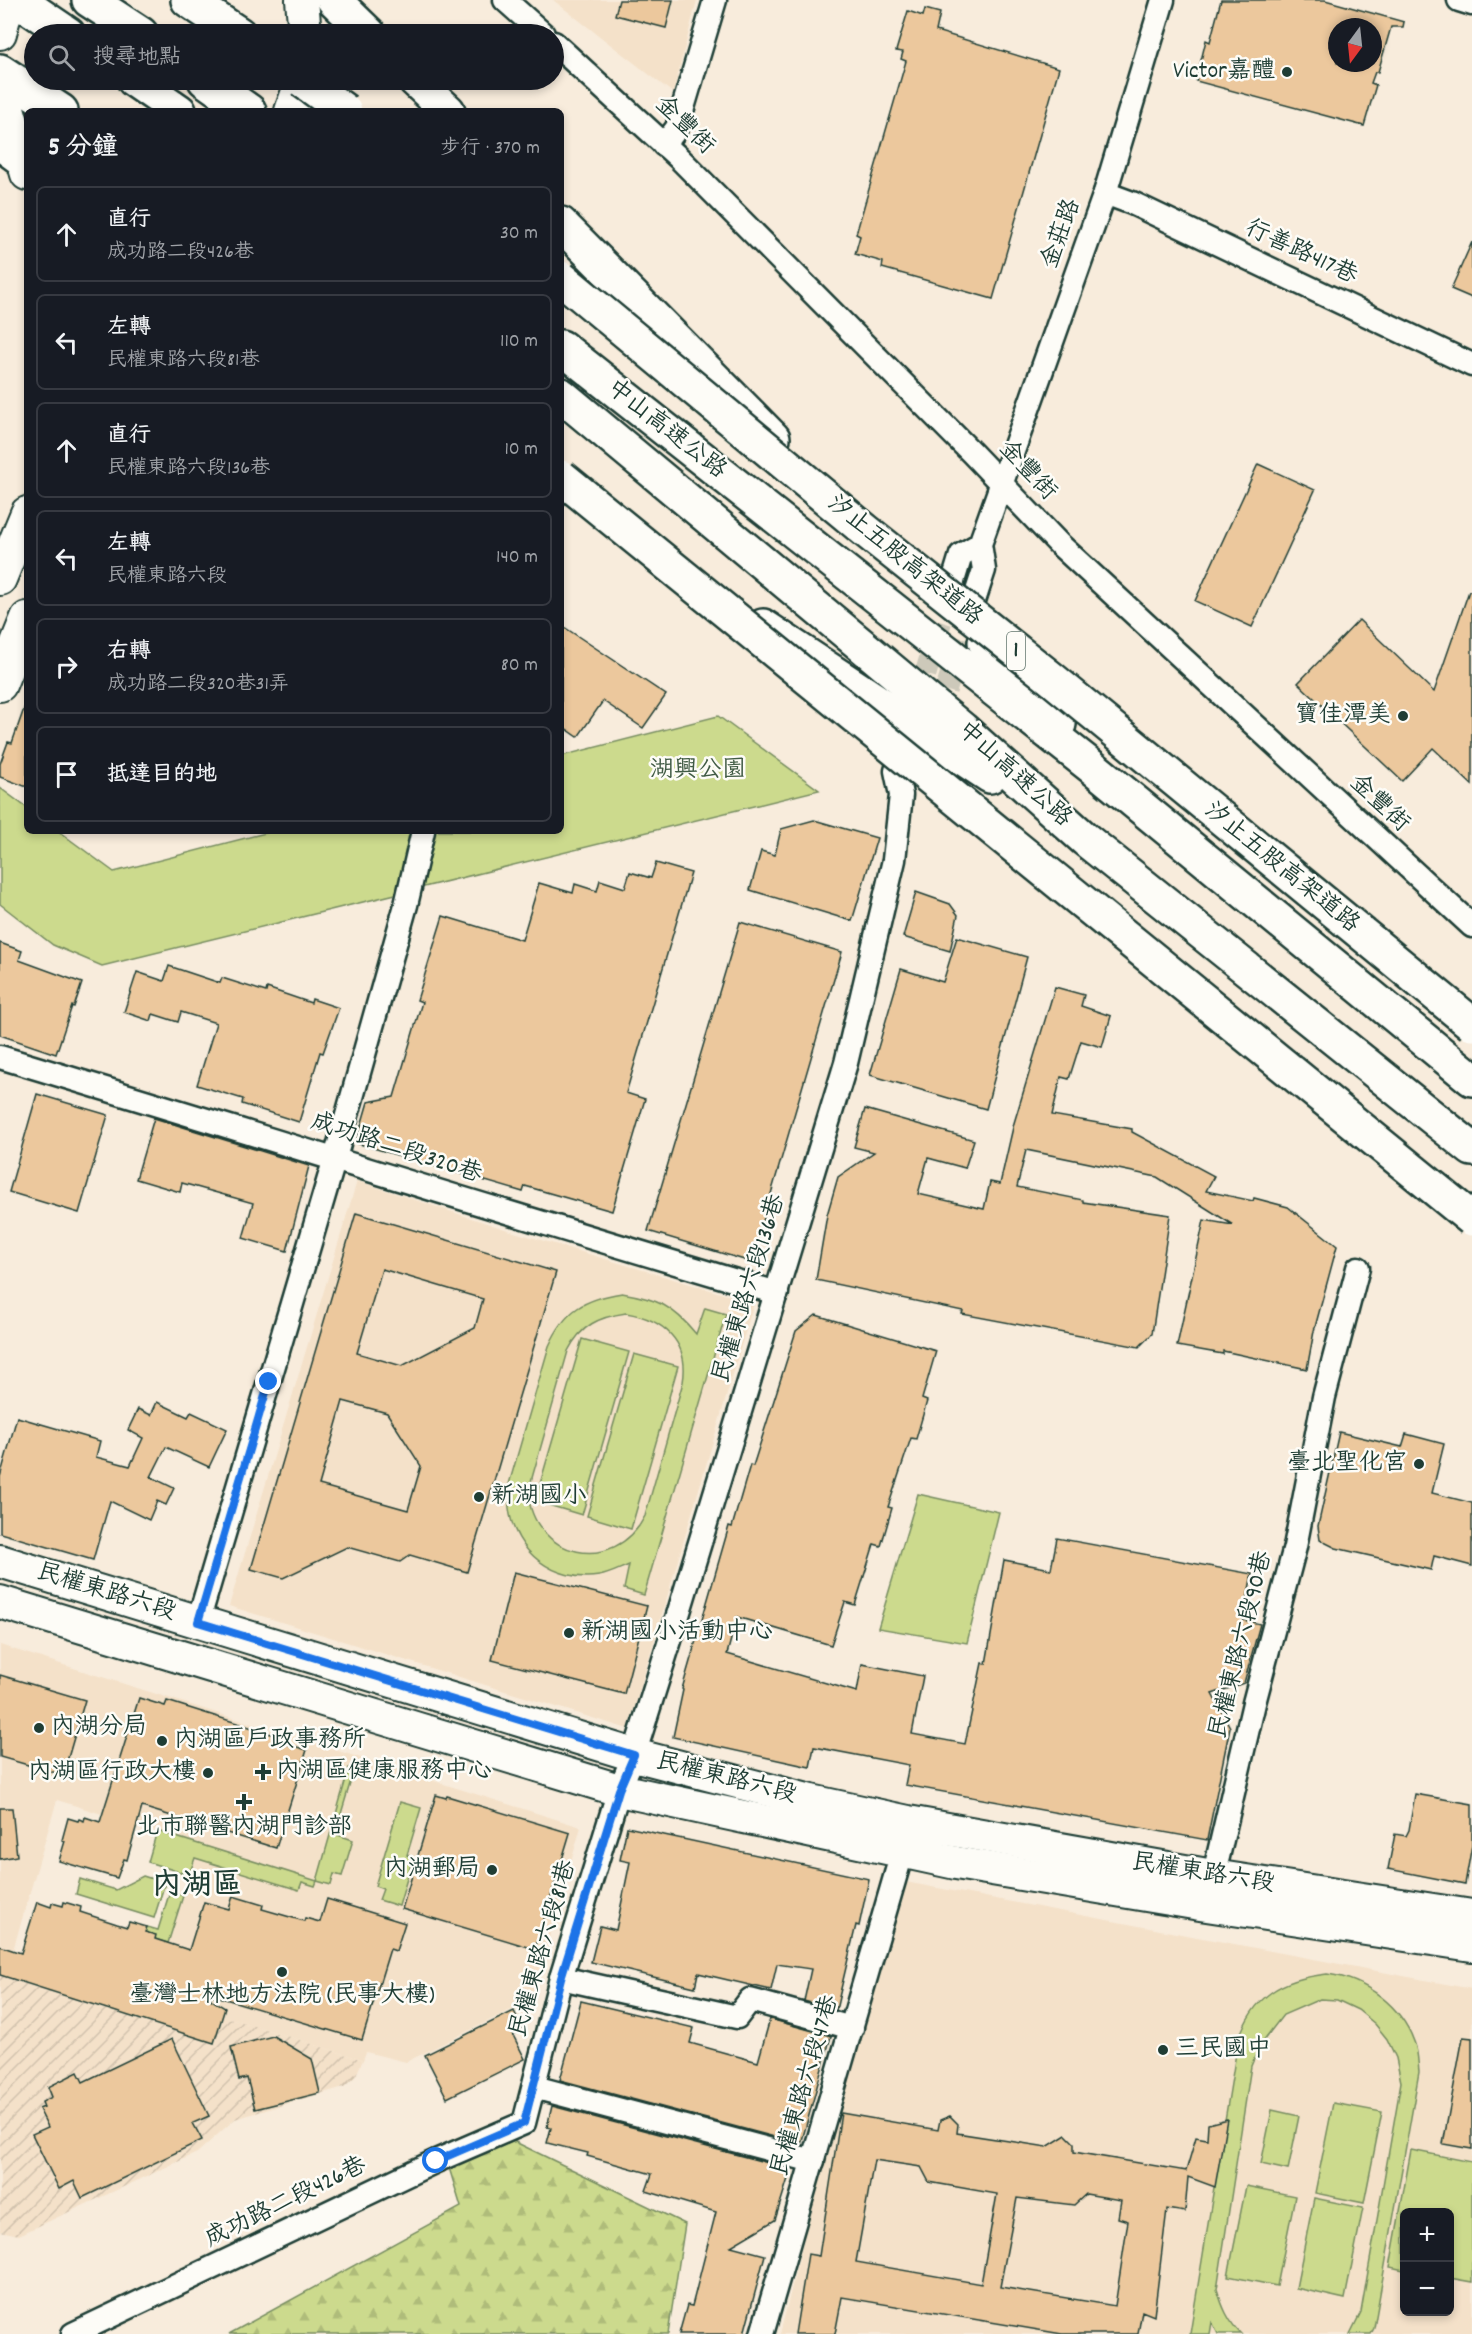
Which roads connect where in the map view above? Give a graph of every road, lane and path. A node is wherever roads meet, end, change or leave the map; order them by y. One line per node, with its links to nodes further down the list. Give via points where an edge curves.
1 (13, 0): 18 (main road)
2 (18, 0): 12 (highway)
3 (89, 0): 13 (highway)
4 (188, 0): 14 (highway)
5 (302, 0): 15 (main road)
6 (334, 0): 16 (highway)
7 (505, 0): 17 (street)
8 (715, 0): 35 (street, via 677,128)
9 (1163, 0): 37 (street, 金莊路)
10 (1459, 0): 11 (street)
11 (1472, 4)
12 (53, 24)
13 (126, 24)
14 (223, 24)
15 (304, 24)
16 (359, 24)
17 (532, 24)
18 (0, 33)
19 (564, 53): 35 (street, 金豐街)
20 (0, 70): 22 (highway)
21 (0, 81): 36 (main road)
22 (24, 86)
23 (30, 90): 29 (highway)
24 (149, 90): 30 (highway)
25 (219, 90): 31 (highway)
26 (298, 90): 32 (main road)
27 (316, 90): 33 (highway, bridge)
28 (426, 90): 34 (highway)
29 (57, 108)
30 (175, 108)
31 (245, 108)
32 (292, 108)
33 (341, 108)
34 (445, 108)
35 (664, 145): 44 (street, 金豐街)
36 (15, 160)
37 (1105, 193): 41 (street, 行善路417巷); 44 (street, 金莊路)
38 (564, 227): 55 (highway, via 908,570 1017,672)
39 (564, 280): 60 (highway, 汐止五股高架道路 / 1, bridge)
40 (564, 349): 55 (highway, 中山高速公路 / 1)
41 (1472, 365)
42 (564, 397): 58 (highway, 中山高速公路, via 962,729)
43 (564, 479): 65 (highway, bridge)
44 (1001, 483): 47 (street); 59 (street, 金豐街, via 1059,544)
45 (564, 495): 58 (highway)
46 (24, 520): 48 (main road)
47 (980, 544): 49 (street, via 961,555); 50 (street, via 984,570)
48 (0, 579)
49 (947, 602)
50 (968, 619)
51 (24, 626): 52 (main road)
52 (0, 686)
53 (908, 731): 56 (street, 民權東路六段136巷, via 896,771)
54 (928, 747): 56 (street, via 918,781)
55 (1095, 770): 62 (highway, 中山高速公路 / 1)
56 (901, 795): 67 (street, 民權東路六段136巷, via 894,860 846,1063)
57 (422, 834): 64 (street)
58 (1086, 840): 63 (highway, 中山高速公路)
59 (1472, 926)
60 (1472, 1024)
61 (0, 1057): 64 (street, 成功路二段320巷)
62 (1465, 1072)
63 (1466, 1144)
64 (335, 1158): 67 (street, 成功路二段320巷); 70 (street)
65 (1472, 1219)
66 (1358, 1268): 74 (street, 民權東路六段90巷, via 1324,1397 1295,1547)
67 (777, 1293): 71 (street, 民權東路六段136巷)
68 (0, 1561): 70 (main road, 民權東路六段)
69 (0, 1602): 72 (main road, 民權東路六段)
70 (198, 1622): 71 (main road, 民權東路六段)
71 (634, 1755): 72 (street, 民權東路六段136巷); 74 (main road, 民權東路六段, via 811,1801)
72 (619, 1790): 73 (main road, 民權東路六段); 77 (street, 民權東路六段81巷)
73 (903, 1853): 74 (main road, 民權東路六段); 78 (street, 民權東路六段47巷)
74 (1210, 1890): 75 (main road, 民權東路六段); 76 (main road, 民權東路六段)
75 (1472, 1916)
76 (1472, 1946)
77 (561, 1978): 78 (street, via 737,2017 750,2000); 79 (street, 民權東路六段81巷)
78 (852, 2028): 81 (street, 民權東路六段47巷)
79 (534, 2087): 80 (street, 民權東路六段81巷); 81 (street)
80 (524, 2123): 82 (street, 成功路二段426巷)
81 (813, 2161): 83 (street, 民權東路六段47巷)
82 (73, 2334)
83 (762, 2334)

